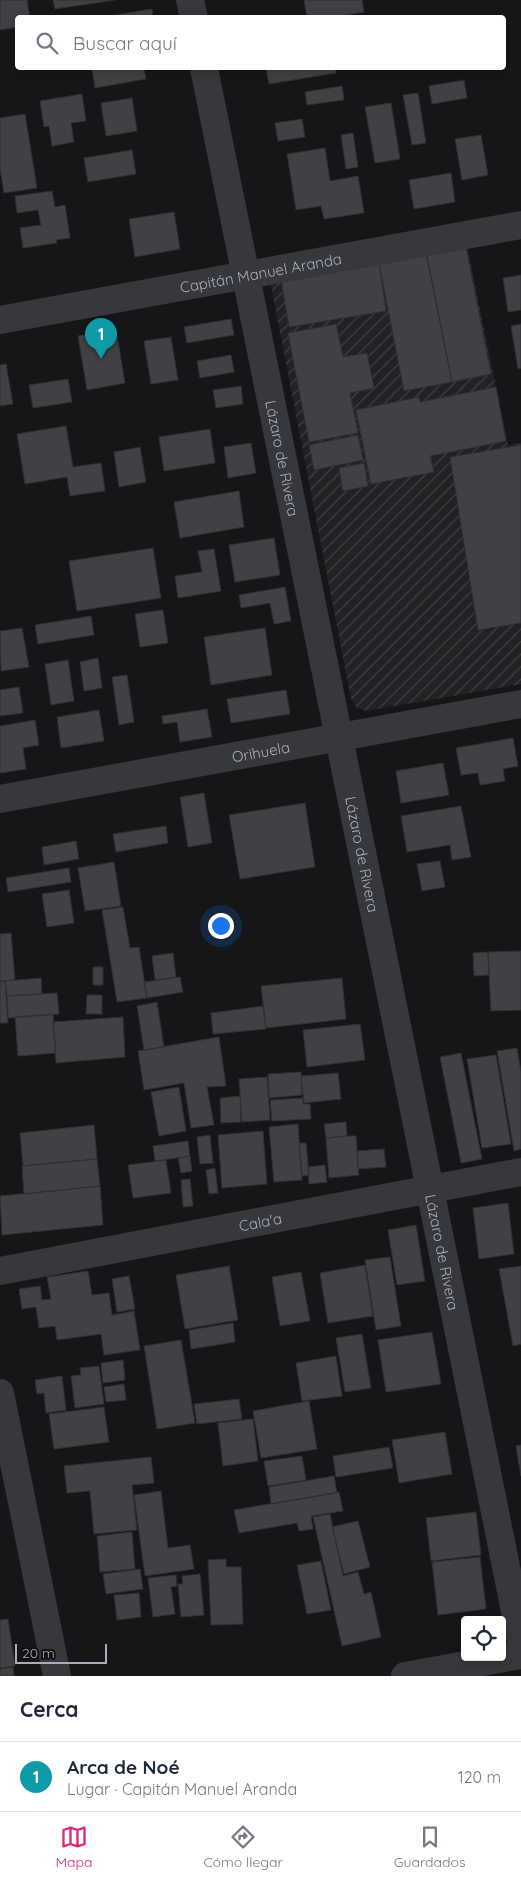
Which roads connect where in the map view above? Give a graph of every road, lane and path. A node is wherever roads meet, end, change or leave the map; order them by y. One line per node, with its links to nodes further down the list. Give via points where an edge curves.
1 (190, 0): 2 (street)
2 (193, 15)
3 (204, 70): 5 (street, Lázaro de Rivera)
4 (521, 225): 5 (street, Capitán Manuel Aranda)
5 (247, 275): 6 (street, Capitán Manuel Aranda); 8 (street, Lázaro de Rivera)
6 (0, 320)
7 (521, 704): 8 (street, Orihuela)
8 (339, 737): 9 (street, Orihuela); 11 (street, Lázaro de Rivera)
9 (0, 799)
10 (521, 1172): 11 (street, Cala'a)
11 (430, 1189): 12 (street, Cala'a); 14 (street, Lázaro de Rivera)
12 (0, 1271)
13 (0, 1393): 16 (street)
14 (521, 1641)
15 (521, 1655): 17 (street)
16 (57, 1676)
17 (405, 1676)

